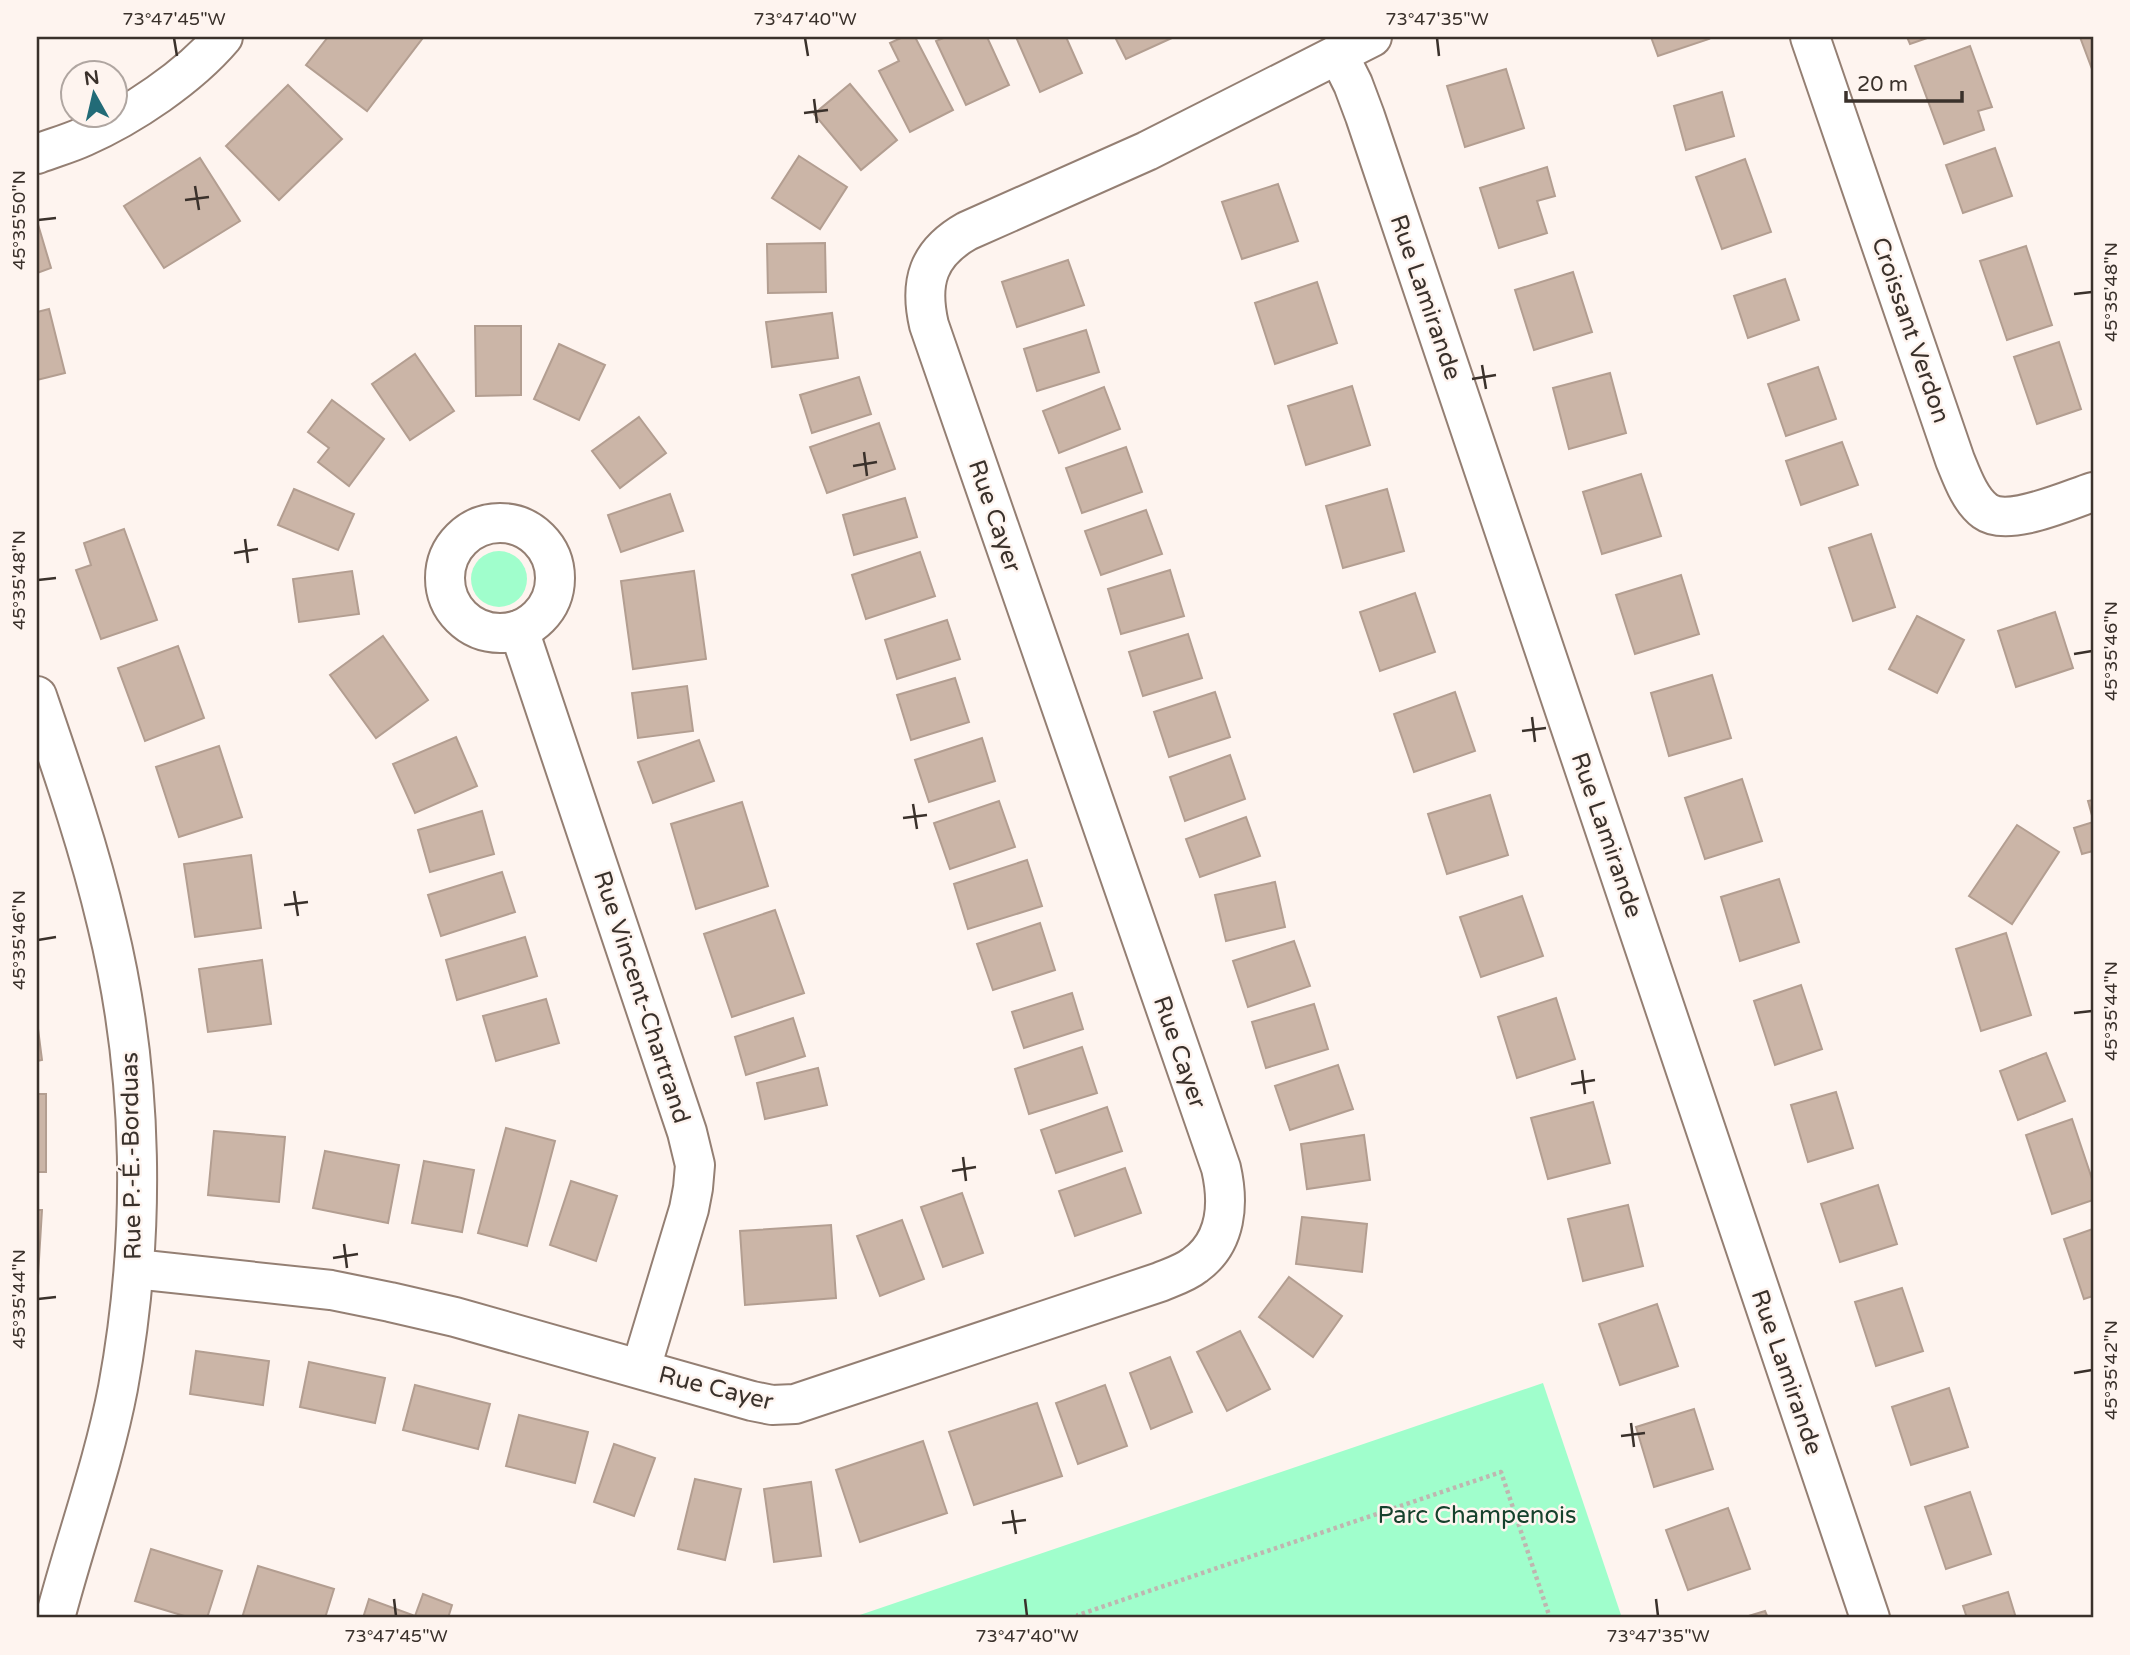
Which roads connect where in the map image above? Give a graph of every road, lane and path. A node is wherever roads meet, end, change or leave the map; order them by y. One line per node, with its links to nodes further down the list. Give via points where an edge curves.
1 (223, 37): 5 (street, via 190,70 143,103 81,138)
2 (1372, 37): 4 (street, Rue Cayer)
3 (1810, 37): 6 (street, Croissant Verdon, via 1955,460 1974,499 1987,513 2002,517)
4 (1338, 54): 10 (street, Rue Cayer, via 1147,151 967,231 942,249 926,280 929,324 1221,1168 1225,1204 1220,1234 1196,1264 1168,1278 795,1404 762,1403); 14 (street, Rue Lamirande, via 1365,116)
5 (37, 154)
6 (2093, 492)
7 (519, 630): 10 (street, Rue Vincent-Chartrand, via 695,1165 689,1209)
8 (37, 696): 9 (street, Rue P.-É.-Borduas, via 94,874 126,1022 136,1124)
9 (135, 1269): 10 (street, Rue Cayer, via 331,1290 455,1317); 11 (street, Rue P.-É.-Borduas, via 118,1389)
10 (641, 1368)
11 (55, 1618)
12 (1079, 1618): 13 (path, via 1502,1472)
13 (1550, 1618)
14 (1870, 1618)

